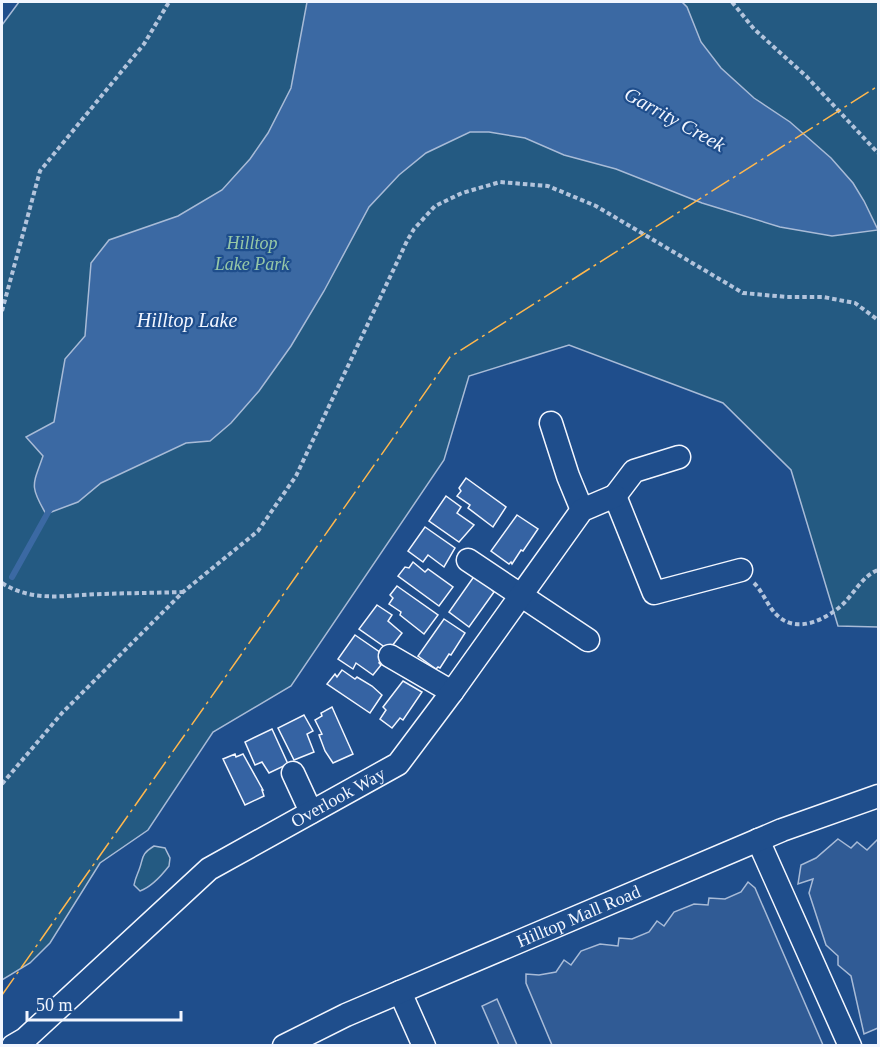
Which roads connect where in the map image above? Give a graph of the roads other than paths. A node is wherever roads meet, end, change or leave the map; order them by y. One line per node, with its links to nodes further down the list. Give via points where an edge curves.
1 (551, 423): 4 (street)
2 (680, 457): 3 (street, via 634,471)
3 (615, 496): 4 (street); 6 (street, via 654,593)
4 (582, 510): 7 (street, Overlook Way)
5 (468, 560): 7 (street)
6 (741, 570)
7 (522, 595): 8 (street); 10 (street, Overlook Way)
8 (588, 640)
9 (390, 656): 10 (street)
10 (453, 692): 13 (street, Overlook Way, via 398,764)
11 (292, 773): 13 (street)
12 (879, 796): 14 (street, Hilltop Mall Road)
13 (311, 812): 16 (street, Overlook Way, via 209,869)
14 (758, 840): 15 (street, Hilltop Mall Road); 19 (street)
15 (400, 992): 17 (street, Hilltop Mall Road); 18 (street)
16 (13, 1046)
17 (284, 1046)
18 (424, 1046)
19 (850, 1046)

